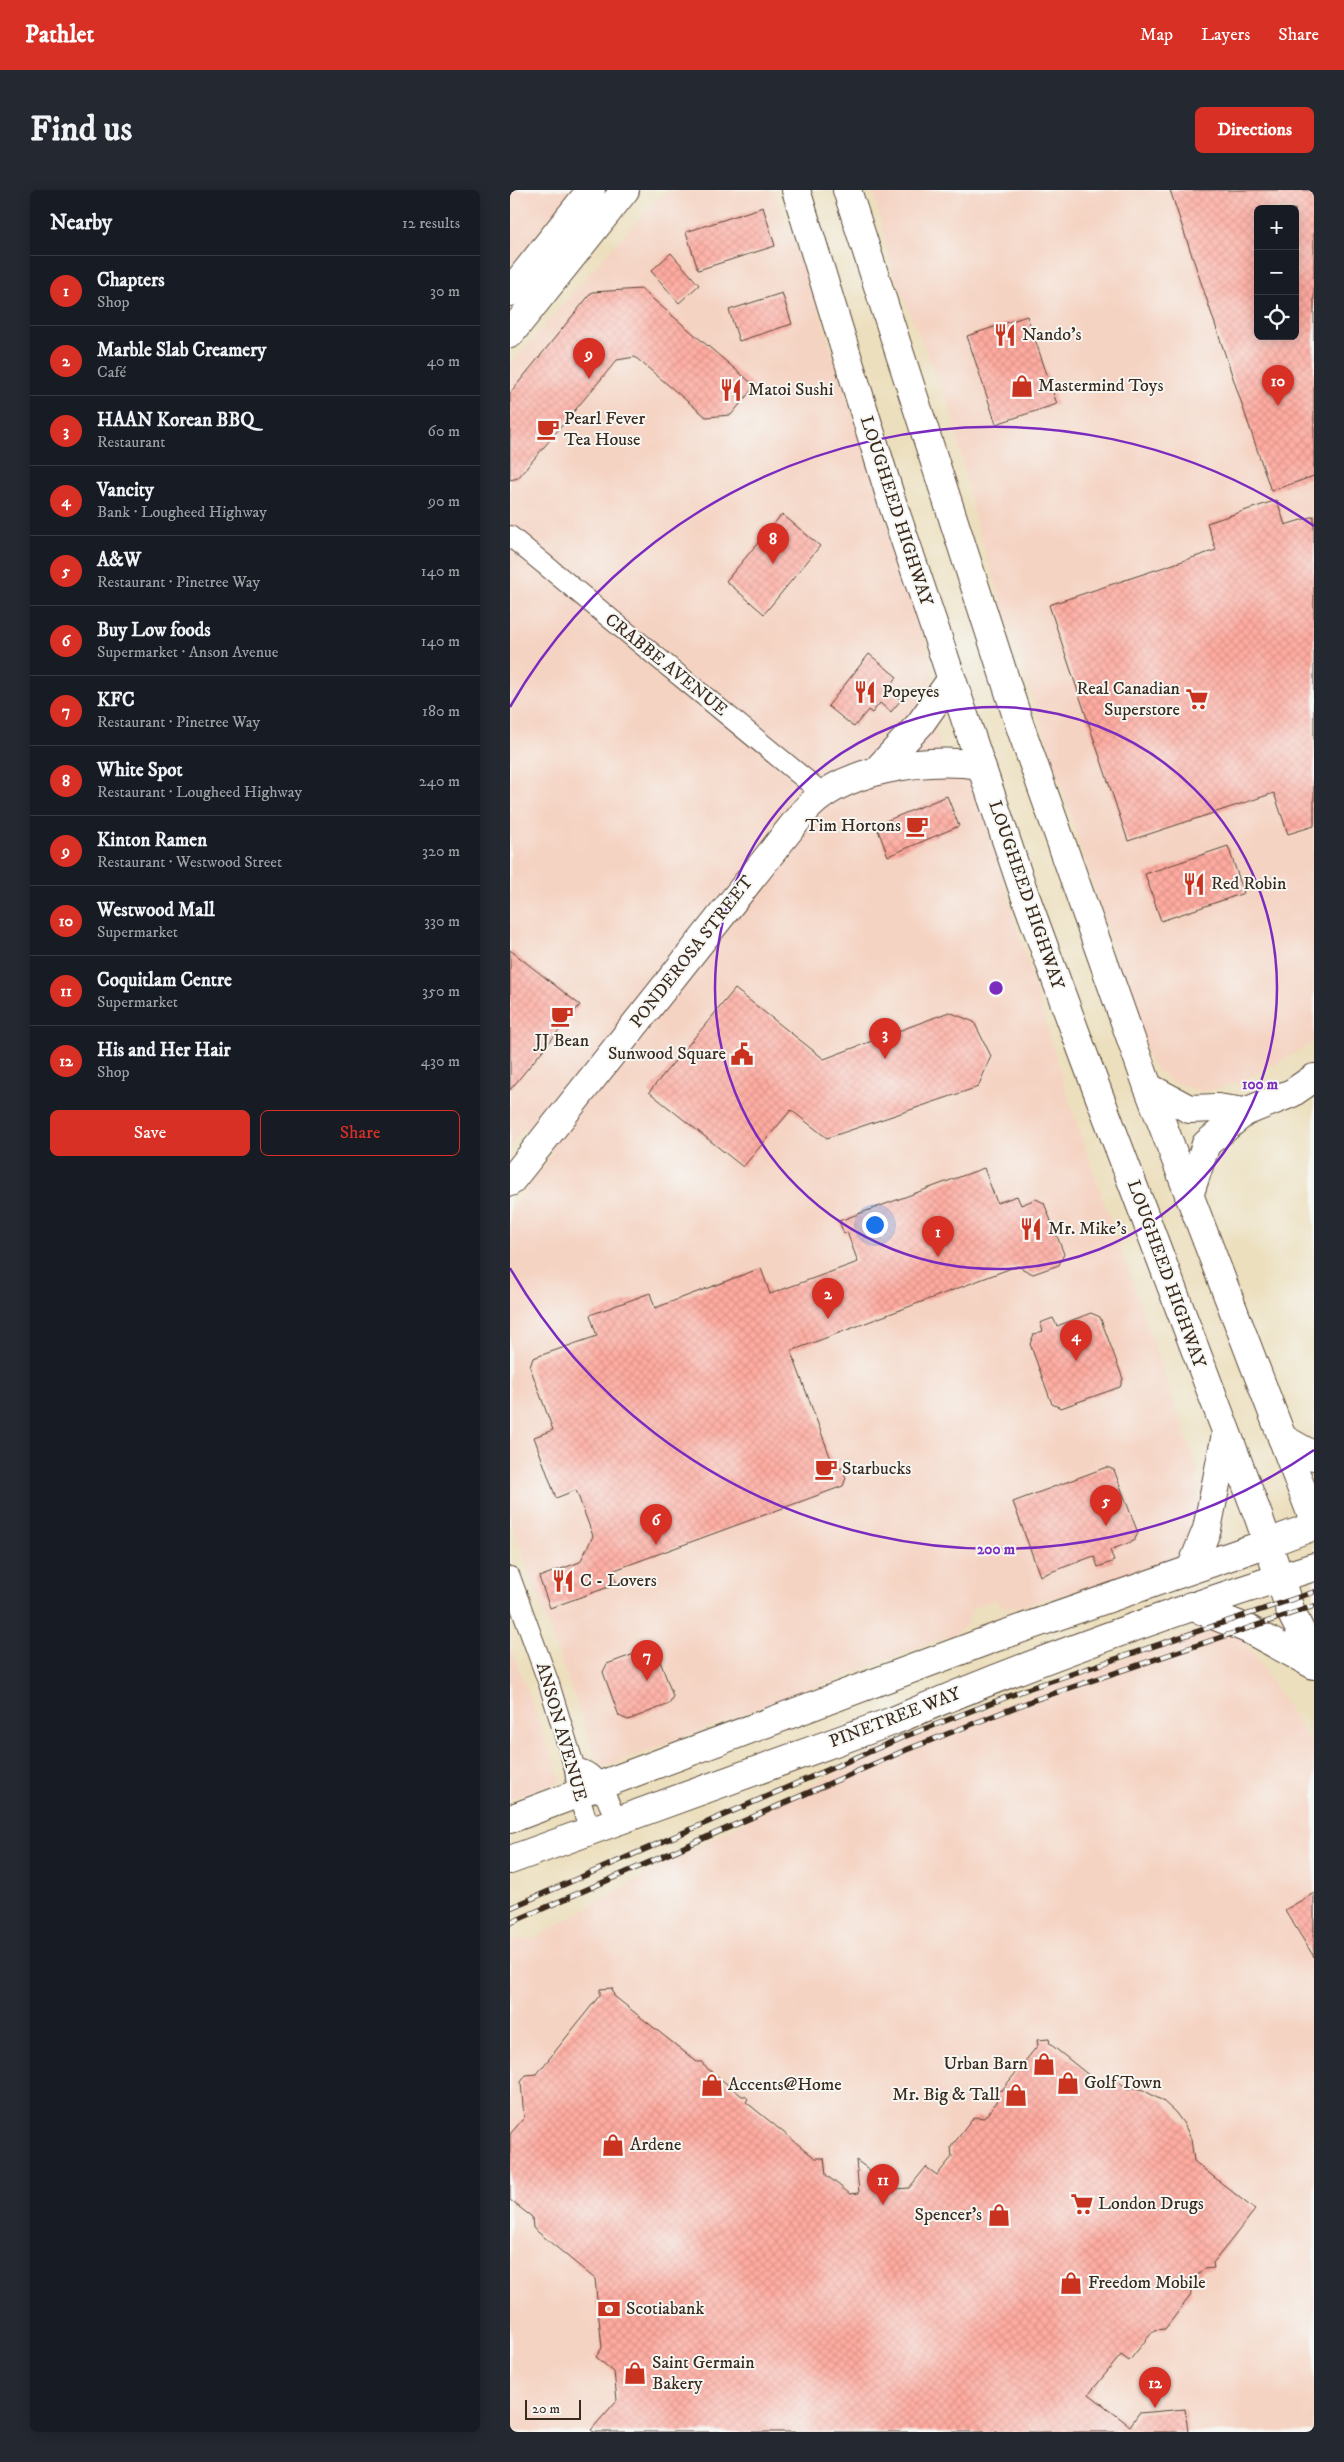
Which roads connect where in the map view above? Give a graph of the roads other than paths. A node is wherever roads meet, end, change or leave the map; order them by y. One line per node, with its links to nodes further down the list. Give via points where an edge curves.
1 (591, 190): 5 (main road)
2 (625, 190): 6 (main road)
3 (796, 190): 8 (main road, LOUGHEED HIGHWAY)
4 (847, 190): 13 (main road, via 1020,726)
5 (510, 292)
6 (510, 334)
7 (510, 536): 11 (street, CRABBE AVENUE)
8 (951, 680): 9 (main road, LOUGHEED HIGHWAY); 10 (main road, PONDEROSA STREET, via 920,724)
9 (981, 765): 10 (main road, PONDEROSA STREET, via 934,762); 17 (main road, LOUGHEED HIGHWAY, via 1086,1061)
10 (876, 771): 11 (main road, PONDEROSA STREET)
11 (822, 793): 15 (main road, PONDEROSA STREET, via 805,810)
12 (1314, 1078): 14 (main road, via 1292,1093)
13 (1148, 1087): 14 (main road, via 1189,1109 1218,1108); 16 (main road)
14 (1245, 1112): 16 (main road, via 1206,1144)
15 (510, 1182)
16 (1189, 1196): 18 (main road)
17 (1226, 1434): 22 (main road, LOUGHEED HIGHWAY); 24 (main road, via 1207,1528)
18 (1282, 1438): 19 (main road); 20 (main road)
19 (1314, 1456)
20 (1314, 1521)
21 (1314, 1526): 22 (main road)
22 (1268, 1543): 24 (main road); 26 (main road, LOUGHEED HIGHWAY)
23 (1314, 1566): 26 (main road)
24 (1191, 1569): 30 (main road)
25 (510, 1577): 30 (street, ANSON AVENUE)
26 (1280, 1578): 27 (main road, PINETREE WAY); 28 (main road, LOUGHEED HIGHWAY, via 1291,1612)
27 (1191, 1606): 29 (main road, via 1248,1629); 32 (main road, PINETREE WAY, via 952,1695 893,1721)
28 (1314, 1658)
29 (1314, 1665)
30 (584, 1783): 31 (main road); 32 (street); 33 (street, ANSON AVENUE)
31 (510, 1819)
32 (617, 1821): 33 (main road, PINETREE WAY)
33 (590, 1831): 34 (main road, PINETREE WAY)
34 (510, 1860)

